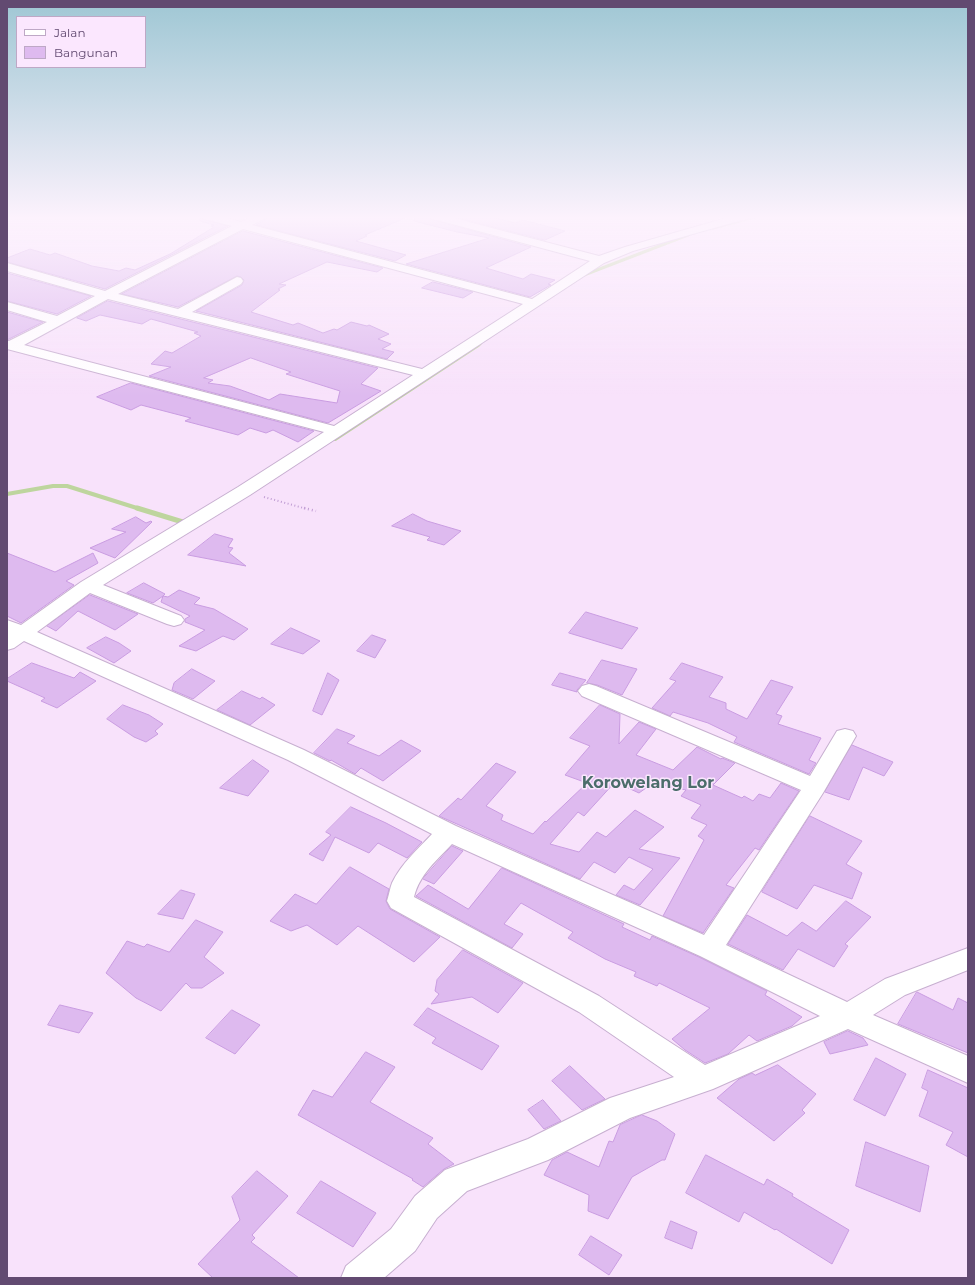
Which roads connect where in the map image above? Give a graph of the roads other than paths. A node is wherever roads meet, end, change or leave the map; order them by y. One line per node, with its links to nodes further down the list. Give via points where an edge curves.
1 (39, 276): 6 (street)
2 (144, 276): 6 (street)
3 (432, 276): 7 (street)
4 (575, 276): 7 (street)
5 (237, 282): 9 (street)
6 (106, 295): 9 (street); 10 (street)
7 (533, 303): 12 (street)
8 (7, 306): 10 (street)
9 (181, 313): 12 (street)
10 (59, 321): 11 (street)
11 (9, 346): 13 (street, via 50,354)
12 (425, 374): 13 (street)
13 (337, 431): 14 (street)
14 (91, 588): 15 (street); 16 (street)
15 (174, 620)
16 (12, 634): 20 (street, via 296,755)
17 (589, 691): 19 (street)
18 (845, 736): 19 (street)
19 (815, 787): 21 (street)
20 (448, 832): 21 (street); 25 (street, via 412,872 404,884 400,901 589,1004)
21 (708, 949): 23 (street)
22 (968, 959): 23 (street, via 895,987)
23 (848, 1016): 24 (street); 25 (street)
24 (968, 1070)
25 (703, 1080): 26 (street, via 621,1108 536,1150 456,1180 426,1207 403,1240)
26 (358, 1278)

